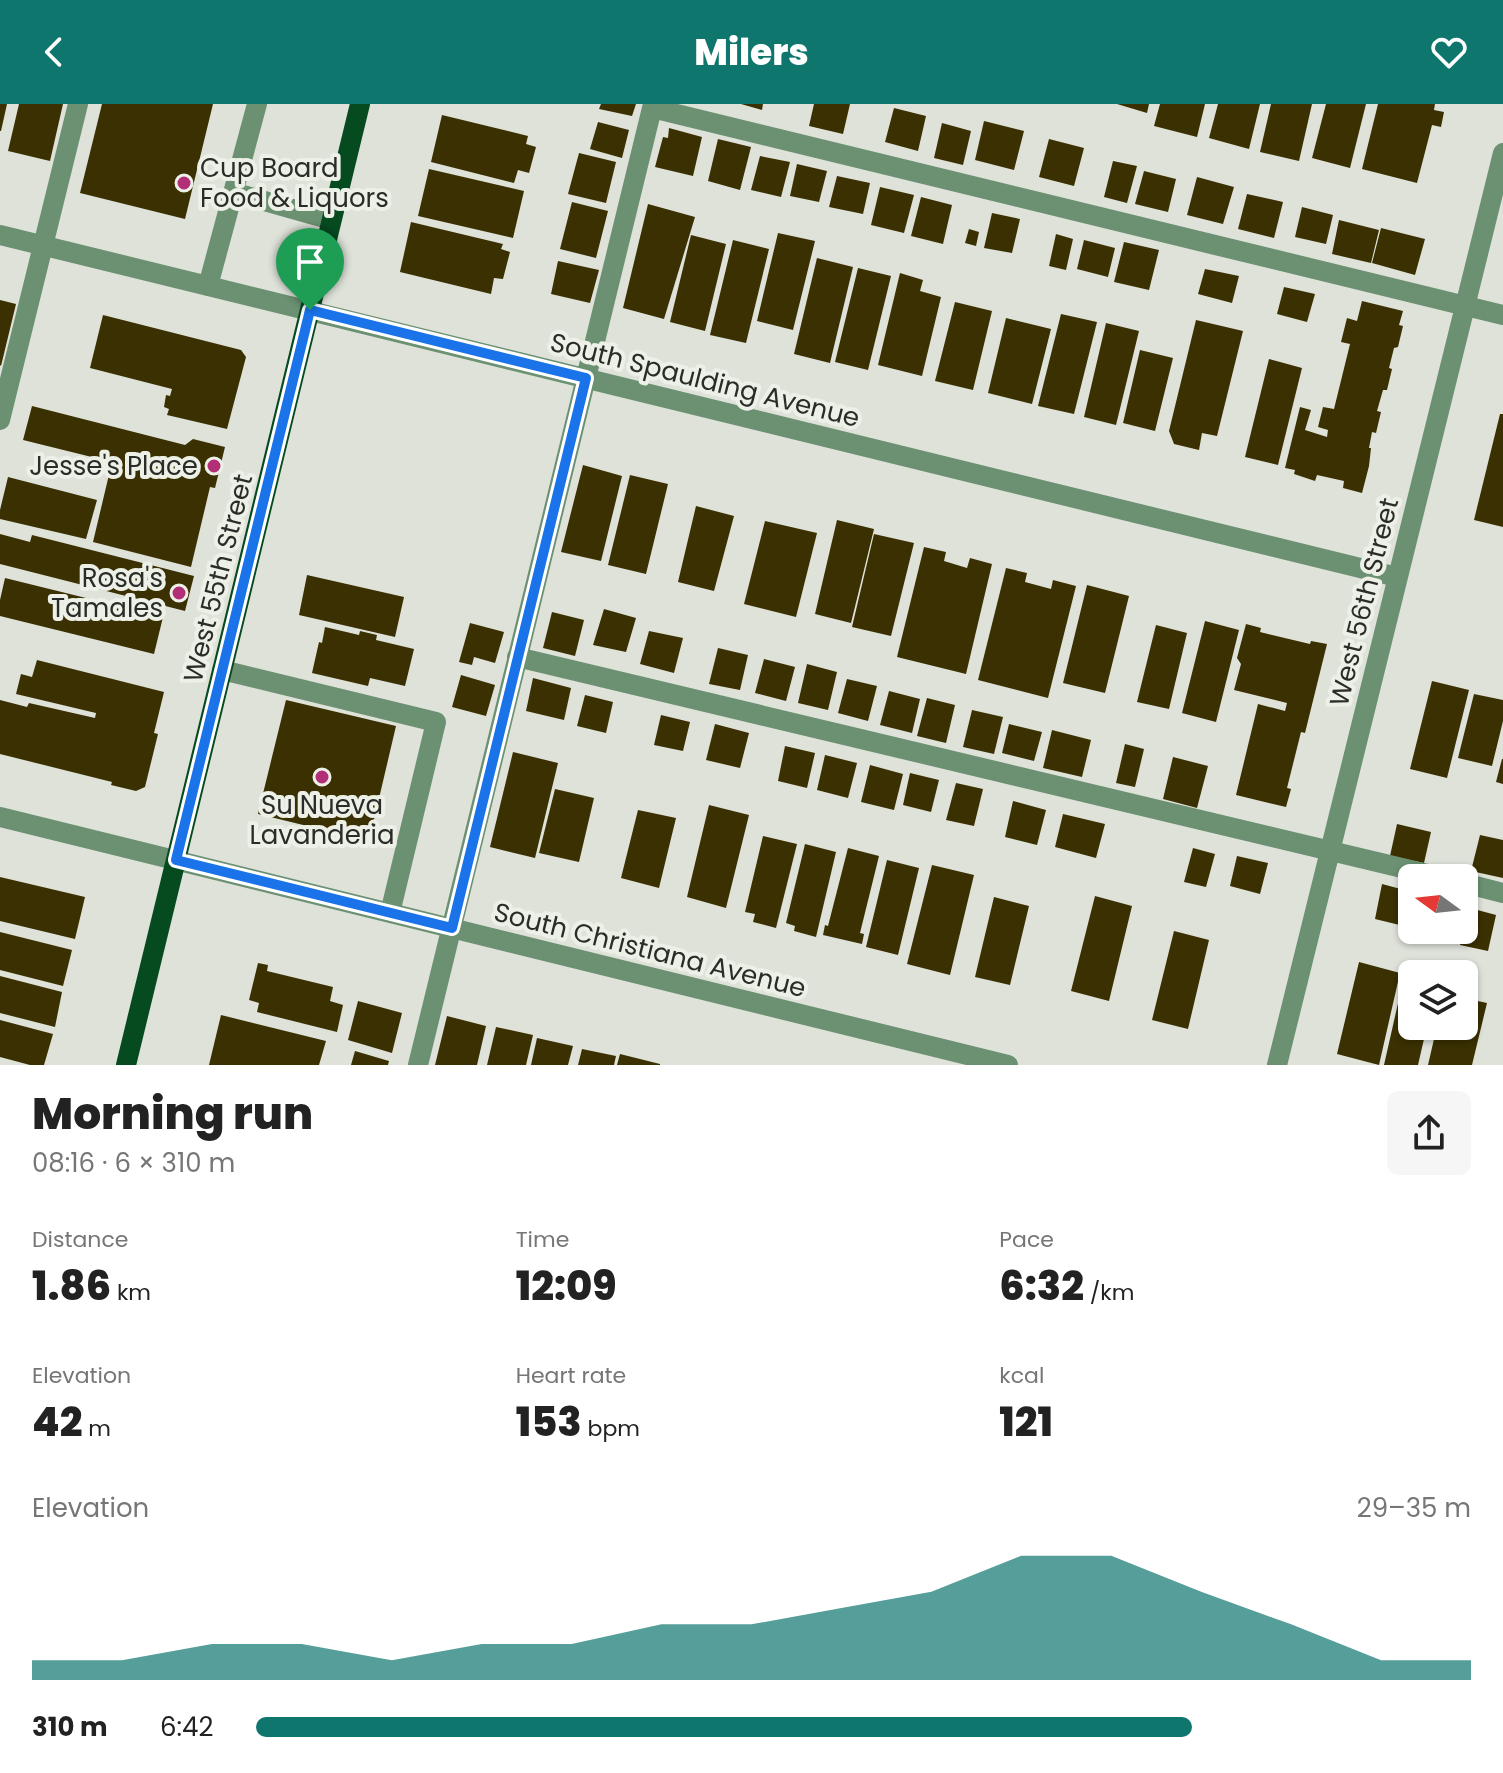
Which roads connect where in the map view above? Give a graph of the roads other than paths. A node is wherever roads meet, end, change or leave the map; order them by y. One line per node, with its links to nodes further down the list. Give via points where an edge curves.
1 (78, 104): 9 (street)
2 (257, 104): 6 (street)
3 (360, 104): 7 (main road, West 55th Street)
4 (652, 106): 11 (street); 14 (street)
5 (1503, 153): 11 (street, West 56th Street)
6 (233, 192): 7 (street); 10 (street)
7 (331, 220): 12 (main road, West 55th Street)
8 (0, 235): 9 (street, South Spaulding Avenue)
9 (43, 245): 10 (street, South Spaulding Avenue); 15 (street)
10 (208, 286): 12 (street, South Spaulding Avenue)
11 (1465, 306): 13 (street); 16 (street, West 56th Street)
12 (310, 310): 14 (street, South Spaulding Avenue); 18 (main road, West 55th Street)
13 (1503, 315)
14 (586, 378): 16 (street, South Spaulding Avenue); 17 (street)
15 (0, 420)
16 (1397, 577): 20 (street, West 56th Street)
17 (517, 657): 20 (street); 26 (street)
18 (222, 670): 21 (main road, West 55th Street); 25 (street, via 436,722)
19 (0, 817): 21 (street, South Christiana Avenue)
20 (1330, 850): 22 (street); 30 (street, West 56th Street)
21 (176, 860): 25 (street, South Christiana Avenue); 27 (main road, West 55th Street)
22 (1398, 867)
23 (1478, 887): 24 (street)
24 (1503, 893)
25 (390, 913): 26 (street, South Christiana Avenue)
26 (452, 928): 28 (street); 29 (street, South Christiana Avenue)
27 (126, 1065)
28 (418, 1065)
29 (1008, 1065)
30 (1277, 1065)

